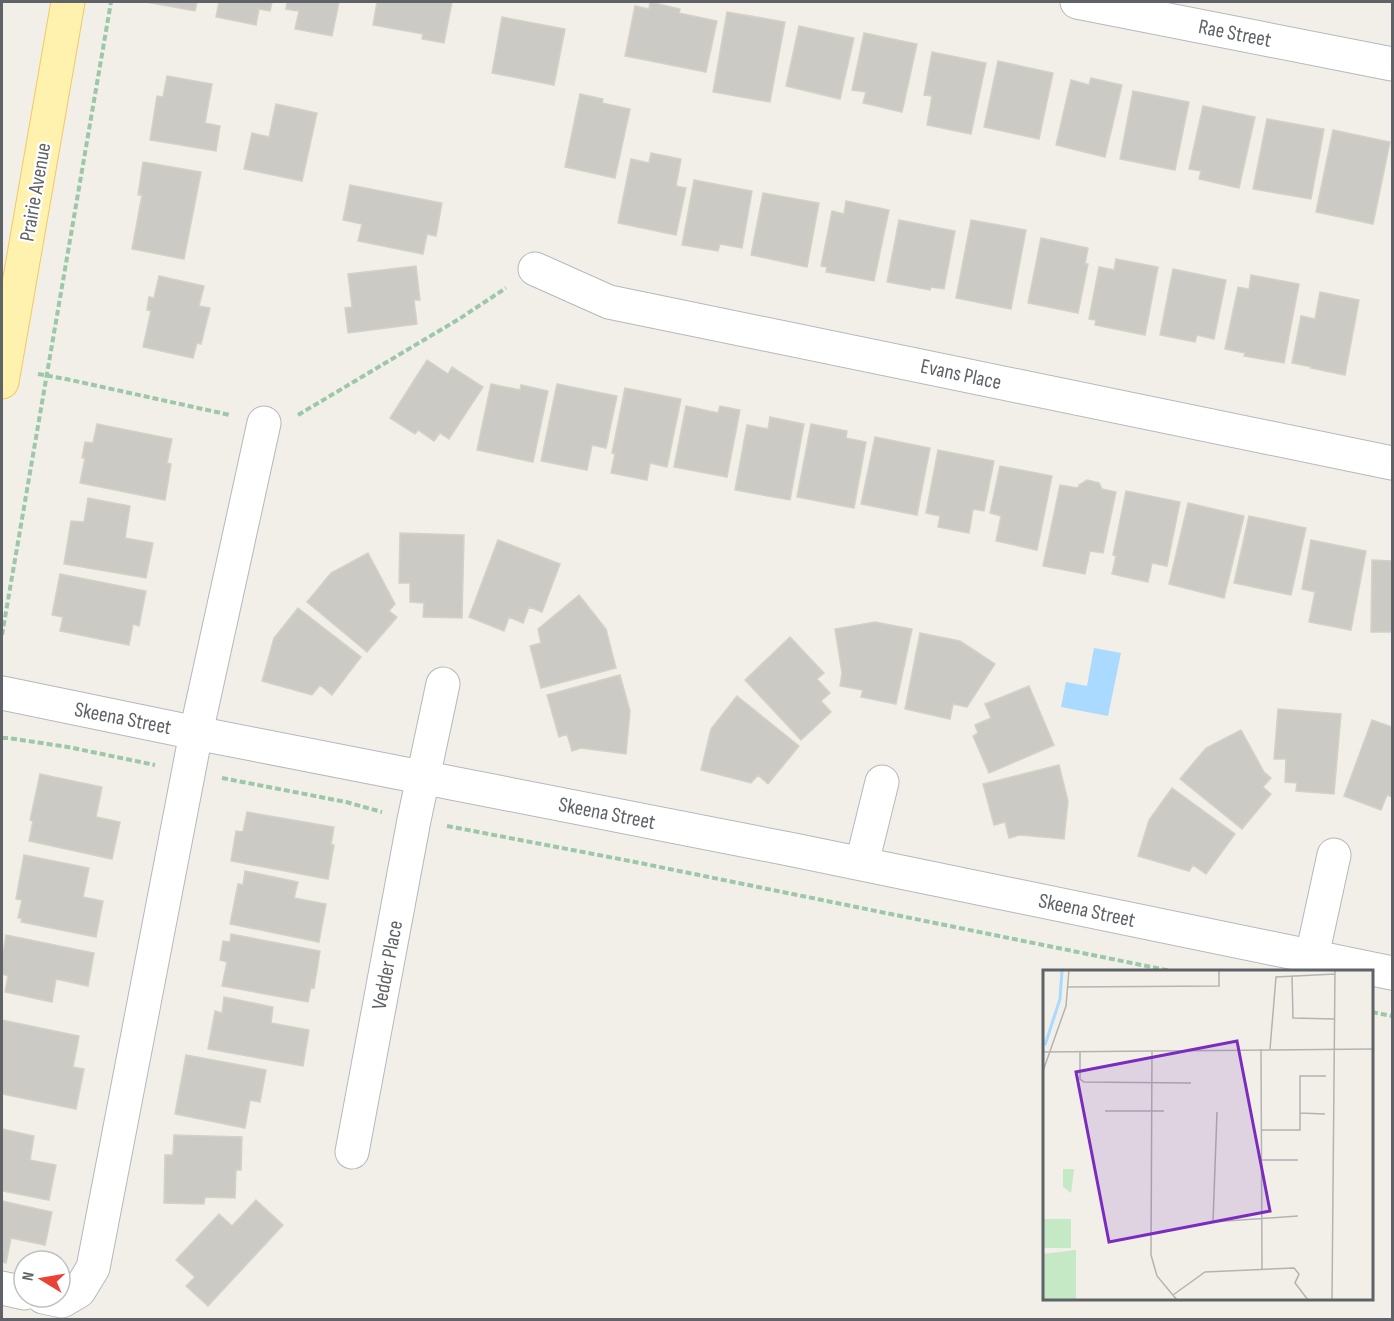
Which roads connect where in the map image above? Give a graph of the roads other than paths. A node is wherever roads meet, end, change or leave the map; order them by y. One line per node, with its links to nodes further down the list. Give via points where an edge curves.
1 (68, 2): 5 (main road, Prairie Avenue)
2 (1077, 2): 3 (street, Rae Street)
3 (1392, 64)
4 (535, 269): 7 (street, Evans Place, via 609,302)
5 (3, 375)
6 (264, 423): 10 (street)
7 (1392, 463)
8 (443, 684): 11 (street)
9 (2, 693): 10 (street, Skeena Street)
10 (196, 733): 11 (street, Skeena Street); 18 (street, via 93,1268 80,1291)
11 (422, 777): 14 (street, Skeena Street); 17 (street, Vedder Place)
12 (882, 782): 14 (street)
13 (1334, 855): 15 (street)
14 (862, 863): 15 (street, Skeena Street)
15 (1312, 956): 16 (street, Skeena Street)
16 (1392, 973)
17 (352, 1152)
18 (72, 1295)

